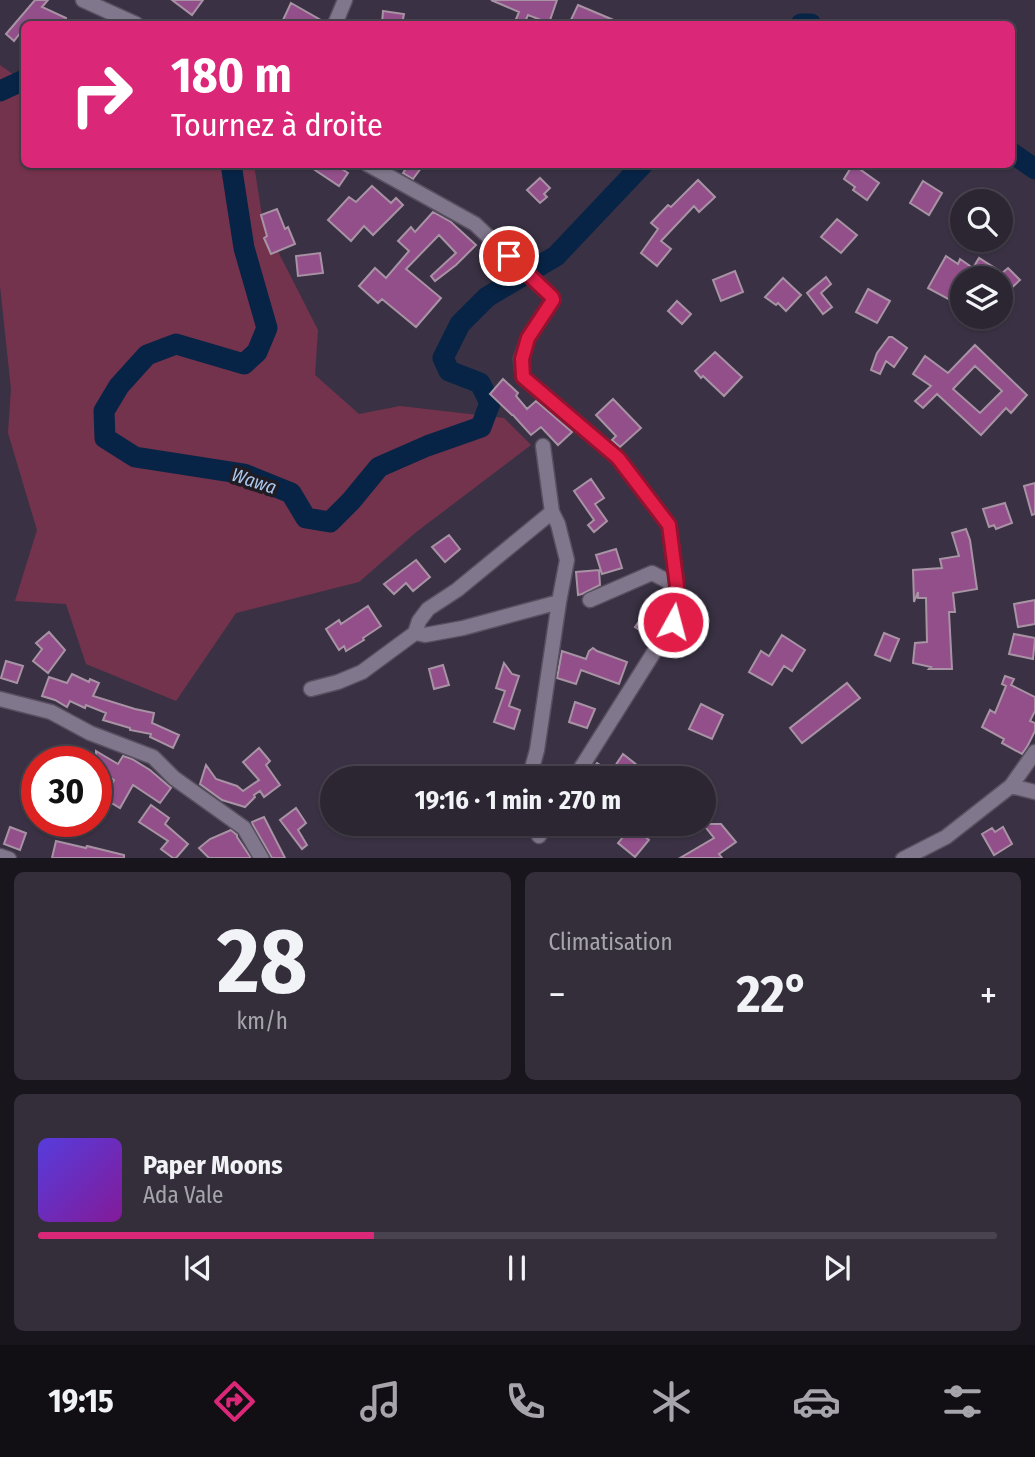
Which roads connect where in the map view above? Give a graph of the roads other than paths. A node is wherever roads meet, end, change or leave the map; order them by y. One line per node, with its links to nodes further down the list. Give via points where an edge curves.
1 (83, 0): 3 (street)
2 (345, 0): 4 (street)
3 (129, 21)
4 (336, 21)
5 (374, 168): 8 (street, via 475,224 552,297 528,338 523,377 618,458 669,525)
6 (543, 446): 7 (street)
7 (552, 512): 10 (street, via 567,560); 11 (street, via 428,609)
8 (677, 586): 9 (street, via 652,573); 16 (street, via 673,622)
9 (590, 600)
10 (559, 602): 11 (street, via 463,628); 15 (street)
11 (415, 633): 12 (street, via 362,672)
12 (311, 689)
13 (0, 699): 19 (street, via 51,712 153,757 174,778 244,828)
14 (1035, 752): 17 (street)
15 (533, 766)
16 (583, 766)
17 (1011, 786): 18 (street); 20 (street, via 946,837)
18 (1035, 792)
19 (261, 858)
20 (906, 858)

